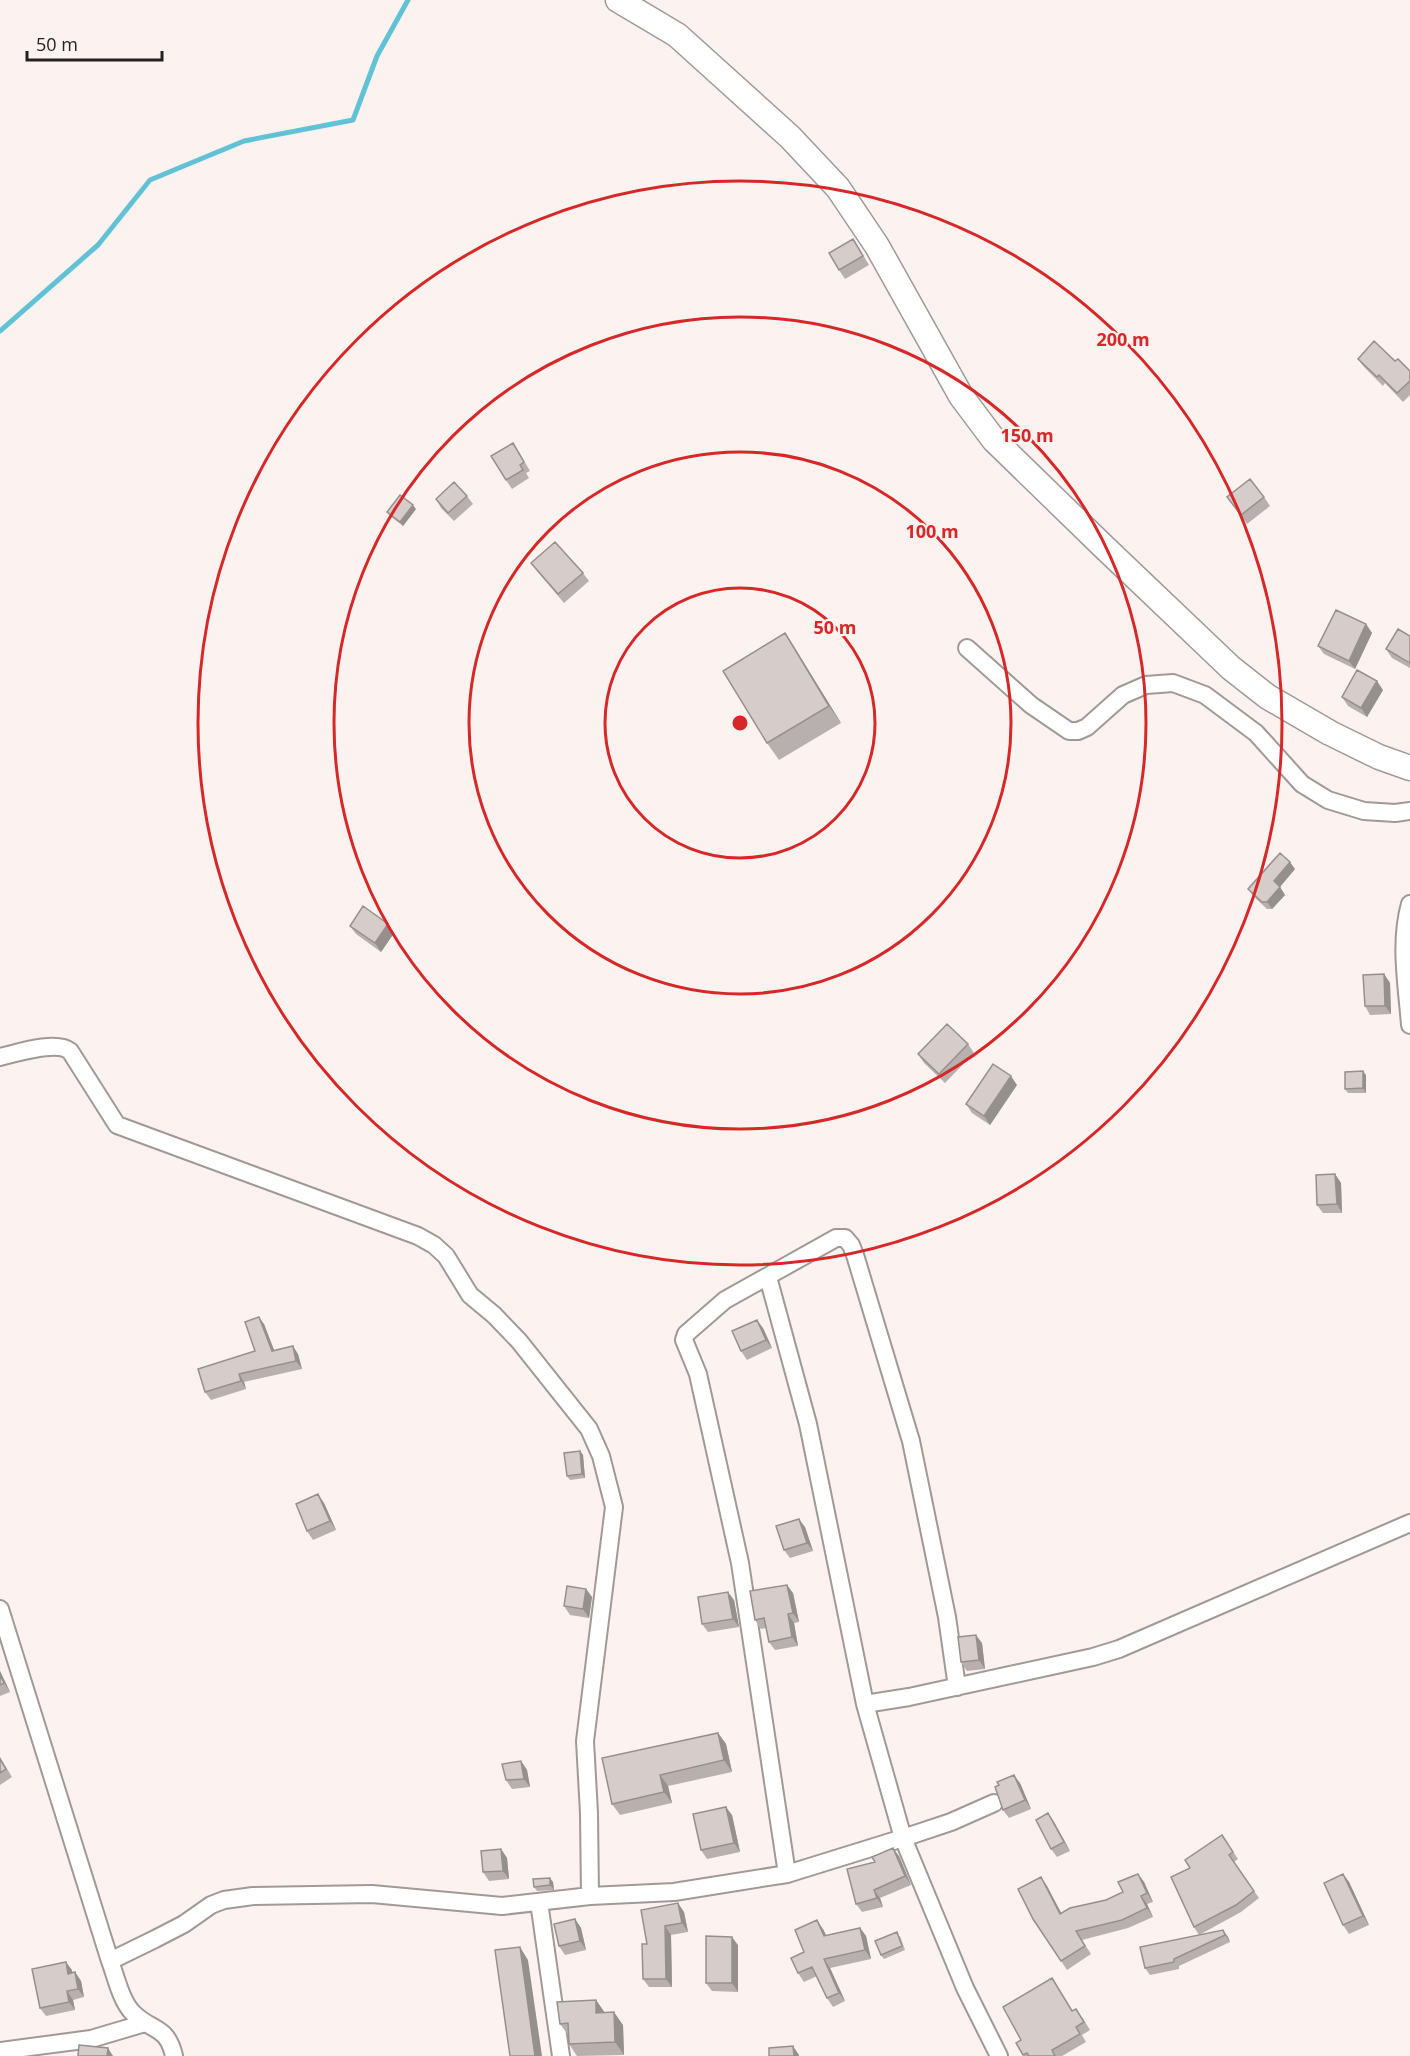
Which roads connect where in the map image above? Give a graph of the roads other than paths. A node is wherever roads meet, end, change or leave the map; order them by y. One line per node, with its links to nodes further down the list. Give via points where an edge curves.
1 (618, 0): 3 (street, via 677,35 790,137 838,188 877,246 961,396 994,440 1104,548 1231,668 1268,697 1330,734)
2 (967, 648): 4 (street, via 1031,705 1069,731 1087,727 1123,695 1146,685 1173,683 1205,695 1256,733 1302,784 1328,800 1364,811)
3 (1410, 768)
4 (1410, 811)
5 (1410, 904): 6 (street, via 1404,939)
6 (1410, 1025)
7 (0, 1057): 16 (street, via 65,1047 117,1125 434,1245 471,1295 519,1341 589,1429 601,1456 614,1507 585,1740)
8 (768, 1277): 11 (street, via 836,1238 844,1238 851,1245 911,1441 947,1617); 12 (street, via 808,1424); 15 (street, via 725,1300 684,1340 698,1374 740,1563)
9 (1410, 1523): 11 (street, via 1119,1649)
10 (0, 1609): 18 (street)
11 (957, 1687): 12 (street)
12 (865, 1704): 14 (street)
13 (994, 1803): 14 (street)
14 (903, 1838): 15 (street); 23 (street, via 965,1988)
15 (787, 1874): 16 (street, via 674,1892)
16 (590, 1896): 17 (street)
17 (539, 1902): 18 (street, via 502,1906 372,1894 253,1896 211,1905 184,1924); 22 (street)
18 (110, 1961): 19 (street, via 131,2012)
19 (145, 2023): 20 (street, via 91,2038); 21 (street, via 169,2039)
20 (0, 2051)
21 (174, 2056)
22 (561, 2056)
23 (999, 2056)

